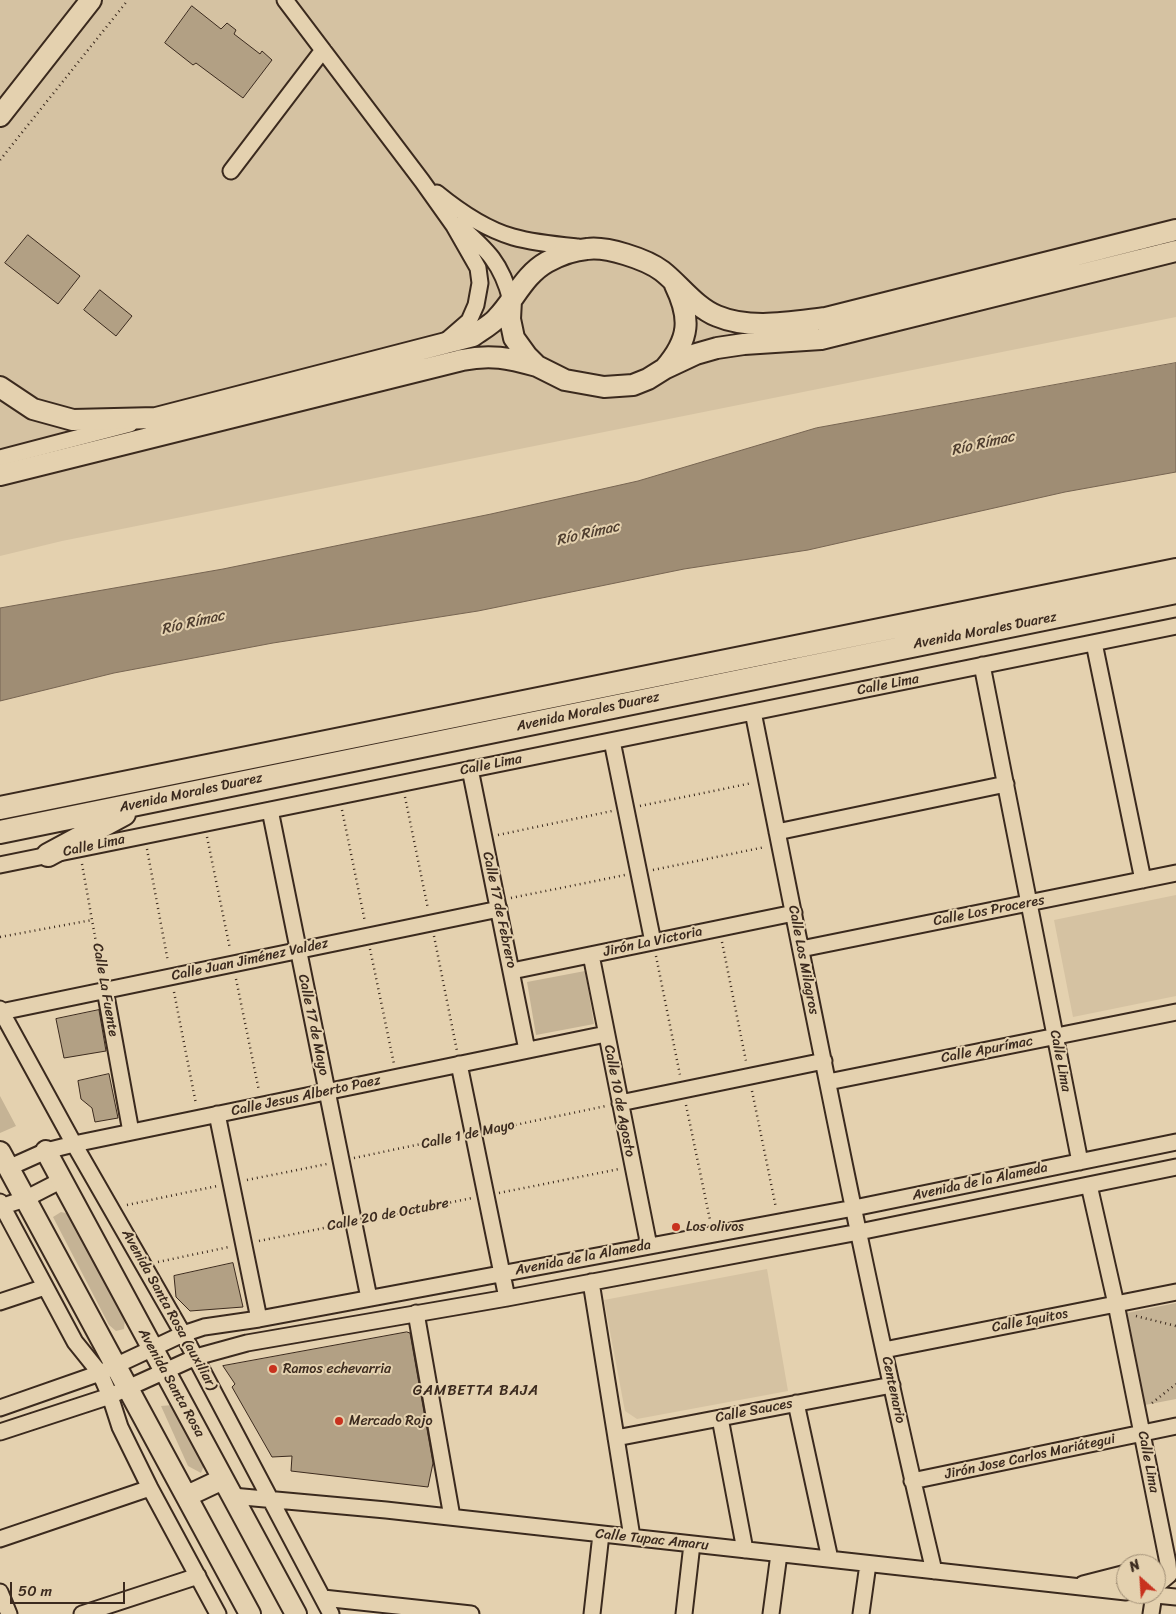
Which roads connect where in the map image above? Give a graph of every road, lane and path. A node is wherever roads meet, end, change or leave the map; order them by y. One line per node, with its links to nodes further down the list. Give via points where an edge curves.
1 (91, 0): 5 (main road)
2 (128, 0): 8 (path)
3 (285, 0): 4 (street)
4 (322, 50): 9 (street); 10 (street)
5 (39, 67): 6 (main road); 7 (main road)
6 (0, 96)
7 (0, 116)
8 (0, 160)
9 (232, 171)
10 (422, 181): 11 (street); 13 (street, via 478,222 512,237)
11 (440, 207): 16 (street, via 490,253 506,281); 17 (street, via 478,268 480,284 469,321)
12 (1176, 230): 15 (main road, via 826,318 789,322 732,321 716,316)
13 (588, 248): 15 (main road, via 647,261); 16 (main road, via 545,264 532,273)
14 (1176, 251): 19 (main road, via 821,339 717,348)
15 (673, 281): 19 (main road, via 687,324 678,351)
16 (511, 300): 17 (main road, via 497,319 473,336); 18 (main road, via 514,338)
17 (446, 341): 21 (main road)
18 (537, 366): 19 (main road, via 565,380 604,388 633,385); 23 (main road, via 507,358 481,356)
19 (664, 369)
20 (0, 387): 21 (main road, via 33,409 73,420)
21 (156, 418): 22 (street)
22 (0, 458)
23 (0, 475)
24 (1173, 570): 34 (highway, Avenida Morales Duarez)
25 (1176, 592): 33 (highway, Avenida Morales Duarez)
26 (1176, 626): 27 (street, Calle Lima)
27 (1094, 643): 28 (street, Calle Lima); 42 (street)
28 (982, 666): 29 (street, Calle Lima); 32 (street, Calle Lima)
29 (753, 712): 30 (street, Calle Lima); 37 (street, Calle Los Milagros)
30 (612, 740): 31 (street, Calle Lima); 49 (street)
31 (470, 769): 35 (street, Calle Lima); 44 (street, Calle 17 de Febrero)
32 (1006, 784): 37 (street); 43 (street, Calle Lima)
33 (146, 802): 36 (highway, Avenida Morales Duarez); 39 (highway)
34 (0, 808)
35 (270, 810): 38 (street, Calle Lima); 51 (street, Calle 17 de Mayo)
36 (0, 832)
37 (777, 832): 45 (street, Calle Los Milagros)
38 (79, 849): 39 (street, Calle Lima); 46 (path, Calle La Fuente)
39 (48, 855): 40 (street, Calle Lima)
40 (0, 865)
41 (1176, 873): 42 (street, Calle Los Proceres)
42 (1142, 880): 43 (street, Calle Los Proceres)
43 (1029, 903): 50 (street, Calle Los Proceres); 58 (street, Calle Lima)
44 (498, 909): 51 (street, Calle Juan Jiménez Valdez); 53 (street, Calle 17 de Febrero)
45 (794, 913): 47 (street, Jirón La Victoria); 50 (street, Calle Los Milagros)
46 (92, 920): 48 (path); 54 (path, Calle La Fuente)
47 (719, 928): 49 (street, Jirón La Victoria); 62 (path)
48 (0, 937)
49 (654, 942): 52 (street, Jirón La Victoria)
50 (801, 949): 60 (street, Calle Los Milagros)
51 (298, 950): 54 (street, Calle Juan Jiménez Valdez); 64 (street, Calle 17 de Mayo)
52 (591, 955): 53 (street, Jirón La Victoria); 57 (street, Calle 10 de Agosto)
53 (512, 971): 59 (street, Calle 17 de Febrero)
54 (105, 990): 55 (street, Calle Juan Jiménez Valdez); 67 (street, Calle La Fuente)
55 (1, 1010): 70 (street, Avenida Santa Rosa (auxiliar))
56 (1176, 1012): 58 (street, Calle Apurímac)
57 (606, 1034): 59 (street, Calle Jesus Alberto Paez); 65 (street, Calle 10 de Agosto)
58 (1055, 1036): 63 (street, Calle Apurímac); 74 (street, Calle Lima)
59 (527, 1050): 61 (street, Calle Jesus Alberto Paez)
60 (824, 1061): 62 (street); 63 (street, Calle Los Milagros)
61 (460, 1064): 64 (street, Calle Jesus Alberto Paez); 68 (street)
62 (749, 1077): 65 (street); 86 (path)
63 (828, 1082): 84 (street, Calle Los Milagros)
64 (327, 1092): 66 (street, Calle Jesus Alberto Paez); 73 (street, Calle 17 de Mayo)
65 (620, 1103): 68 (path, Calle 1 de Mayo); 75 (street, Calle 10 de Agosto)
66 (217, 1114): 67 (street, Calle Jesus Alberto Paez); 78 (street)
67 (131, 1132): 70 (street, Calle Jesus Alberto Paez)
68 (474, 1133): 73 (path, Calle 1 de Mayo); 80 (street)
69 (1176, 1142): 74 (street, Avenida de la Alameda)
70 (74, 1144): 71 (street, Calle Jesus Alberto Paez); 83 (street, Avenida Santa Rosa (auxiliar))
71 (46, 1151): 72 (street, Calle Jesus Alberto Paez); 77 (main road, Avenida Santa Rosa)
72 (4, 1160): 81 (main road)
73 (341, 1161): 78 (path, Calle 1 de Mayo); 85 (street, Calle 17 de Mayo)
74 (1080, 1162): 84 (street, Avenida de la Alameda)
75 (632, 1166): 80 (path, Calle 20 de Octubre); 89 (street, Calle 10 de Agosto)
76 (1176, 1167): 79 (street, Avenida de la Alameda)
77 (62, 1180): 81 (street); 103 (main road, Avenida Santa Rosa)
78 (231, 1183): 83 (path, Calle 1 de Mayo); 88 (street)
79 (1089, 1185): 87 (street, Avenida de la Alameda); 98 (street, Calle Lima)
80 (486, 1196): 85 (path, Calle 20 de Octubre); 91 (street)
81 (25, 1199): 82 (street); 106 (main road)
82 (1, 1205): 93 (street)
83 (112, 1208): 90 (street, Avenida Santa Rosa (auxiliar))
84 (854, 1208): 86 (street, Avenida de la Alameda); 87 (street, Centenario)
85 (353, 1222): 88 (path, Calle 20 de Octubre); 95 (street, Calle 17 de Mayo)
86 (778, 1222): 89 (street, Avenida de la Alameda)
87 (859, 1232): 92 (street, Avenida de la Alameda); 104 (street, Centenario)
88 (244, 1244): 90 (path, Calle 20 de Octubre); 100 (street)
89 (649, 1246): 91 (street, Avenida de la Alameda)
90 (144, 1265): 102 (street, Avenida Santa Rosa (auxiliar))
91 (502, 1274): 95 (street, Avenida de la Alameda); 96 (street)
92 (591, 1282): 96 (street, Avenida de la Alameda); 119 (street)
93 (45, 1287): 97 (street); 106 (street, via 76,1342)
94 (1176, 1292): 98 (street, Calle Iquitos)
95 (369, 1298): 100 (street, Avenida de la Alameda)
96 (507, 1298): 99 (street, Avenida de la Alameda)
97 (0, 1302)
98 (1116, 1307): 101 (path); 104 (street, Calle Iquitos); 114 (street, Calle Lima)
99 (416, 1313): 105 (street, Avenida de la Alameda, via 247,1343); 125 (street)
100 (259, 1319): 102 (street, Avenida de la Alameda)
101 (1176, 1326)
102 (183, 1334): 103 (street, Avenida de la Alameda); 105 (street, Avenida Santa Rosa (auxiliar))
103 (152, 1348): 106 (street, Avenida de la Alameda); 107 (main road, Avenida Santa Rosa)
104 (884, 1350): 109 (street, Centenario)
105 (196, 1357): 107 (street, Avenida de la Alameda); 124 (street, Avenida Santa Rosa (auxiliar))
106 (108, 1369): 110 (main road); 111 (street); 113 (street, Avenida de la Alameda)
107 (165, 1371): 110 (street, Avenida de la Alameda); 121 (main road, Avenida Santa Rosa)
108 (1176, 1384): 114 (path)
109 (892, 1385): 112 (street, Calle Sauces); 120 (street, Centenario)
110 (129, 1389): 111 (street, Avenida de la Alameda); 123 (main road)
111 (110, 1396): 117 (street, Avenida de la Alameda); 122 (street, via 120,1427)
112 (796, 1403): 115 (street, Calle Sauces); 132 (street)
113 (0, 1408)
114 (1138, 1413): 118 (street, Calle Lima)
115 (720, 1418): 119 (street, Calle Sauces); 130 (street)
116 (1176, 1426): 118 (street, Jirón Jose Carlos Mariátegui)
117 (0, 1432)
118 (1142, 1433): 120 (street, Jirón Jose Carlos Mariátegui); 134 (street, Calle Lima)
119 (616, 1438): 127 (street)
120 (912, 1481): 135 (street, Centenario)
121 (227, 1487): 123 (main road); 124 (street, Calle Tupac Amaru); 147 (main road, Avenida Santa Rosa)
122 (150, 1488): 128 (street); 137 (street)
123 (187, 1496): 146 (main road)
124 (269, 1499): 125 (street, Calle Tupac Amaru); 142 (street, Avenida Santa Rosa (auxiliar))
125 (452, 1517): 126 (street, Calle Tupac Amaru)
126 (601, 1534): 127 (street, Calle Tupac Amaru); 150 (street)
127 (632, 1538): 129 (street, Calle Tupac Amaru)
128 (0, 1539)
129 (692, 1544): 130 (street, Calle Tupac Amaru); 151 (street)
130 (745, 1550): 131 (street, Calle Tupac Amaru)
131 (779, 1554): 132 (street, Calle Tupac Amaru); 152 (street)
132 (830, 1560): 133 (street, Calle Tupac Amaru)
133 (868, 1564): 135 (street, Calle Tupac Amaru); 153 (street)
134 (1167, 1564): 138 (street, Calle Lima, via 1169,1575)
135 (934, 1571): 139 (street, Calle Tupac Amaru)
136 (1116, 1575): 139 (street, Calle Tupac Amaru)
137 (198, 1576): 144 (street); 145 (street)
138 (1166, 1578)
139 (1072, 1586): 140 (street, Calle Tupac Amaru)
140 (1116, 1591)
141 (0, 1592): 143 (street)
142 (322, 1598): 148 (street, Avenida Santa Rosa (auxiliar)); 149 (street)
143 (9, 1614)
144 (82, 1614)
145 (218, 1614)
146 (250, 1614)
147 (296, 1614)
148 (331, 1614)
149 (471, 1614)
150 (592, 1614)
151 (684, 1614)
152 (771, 1614)
153 (861, 1614)

